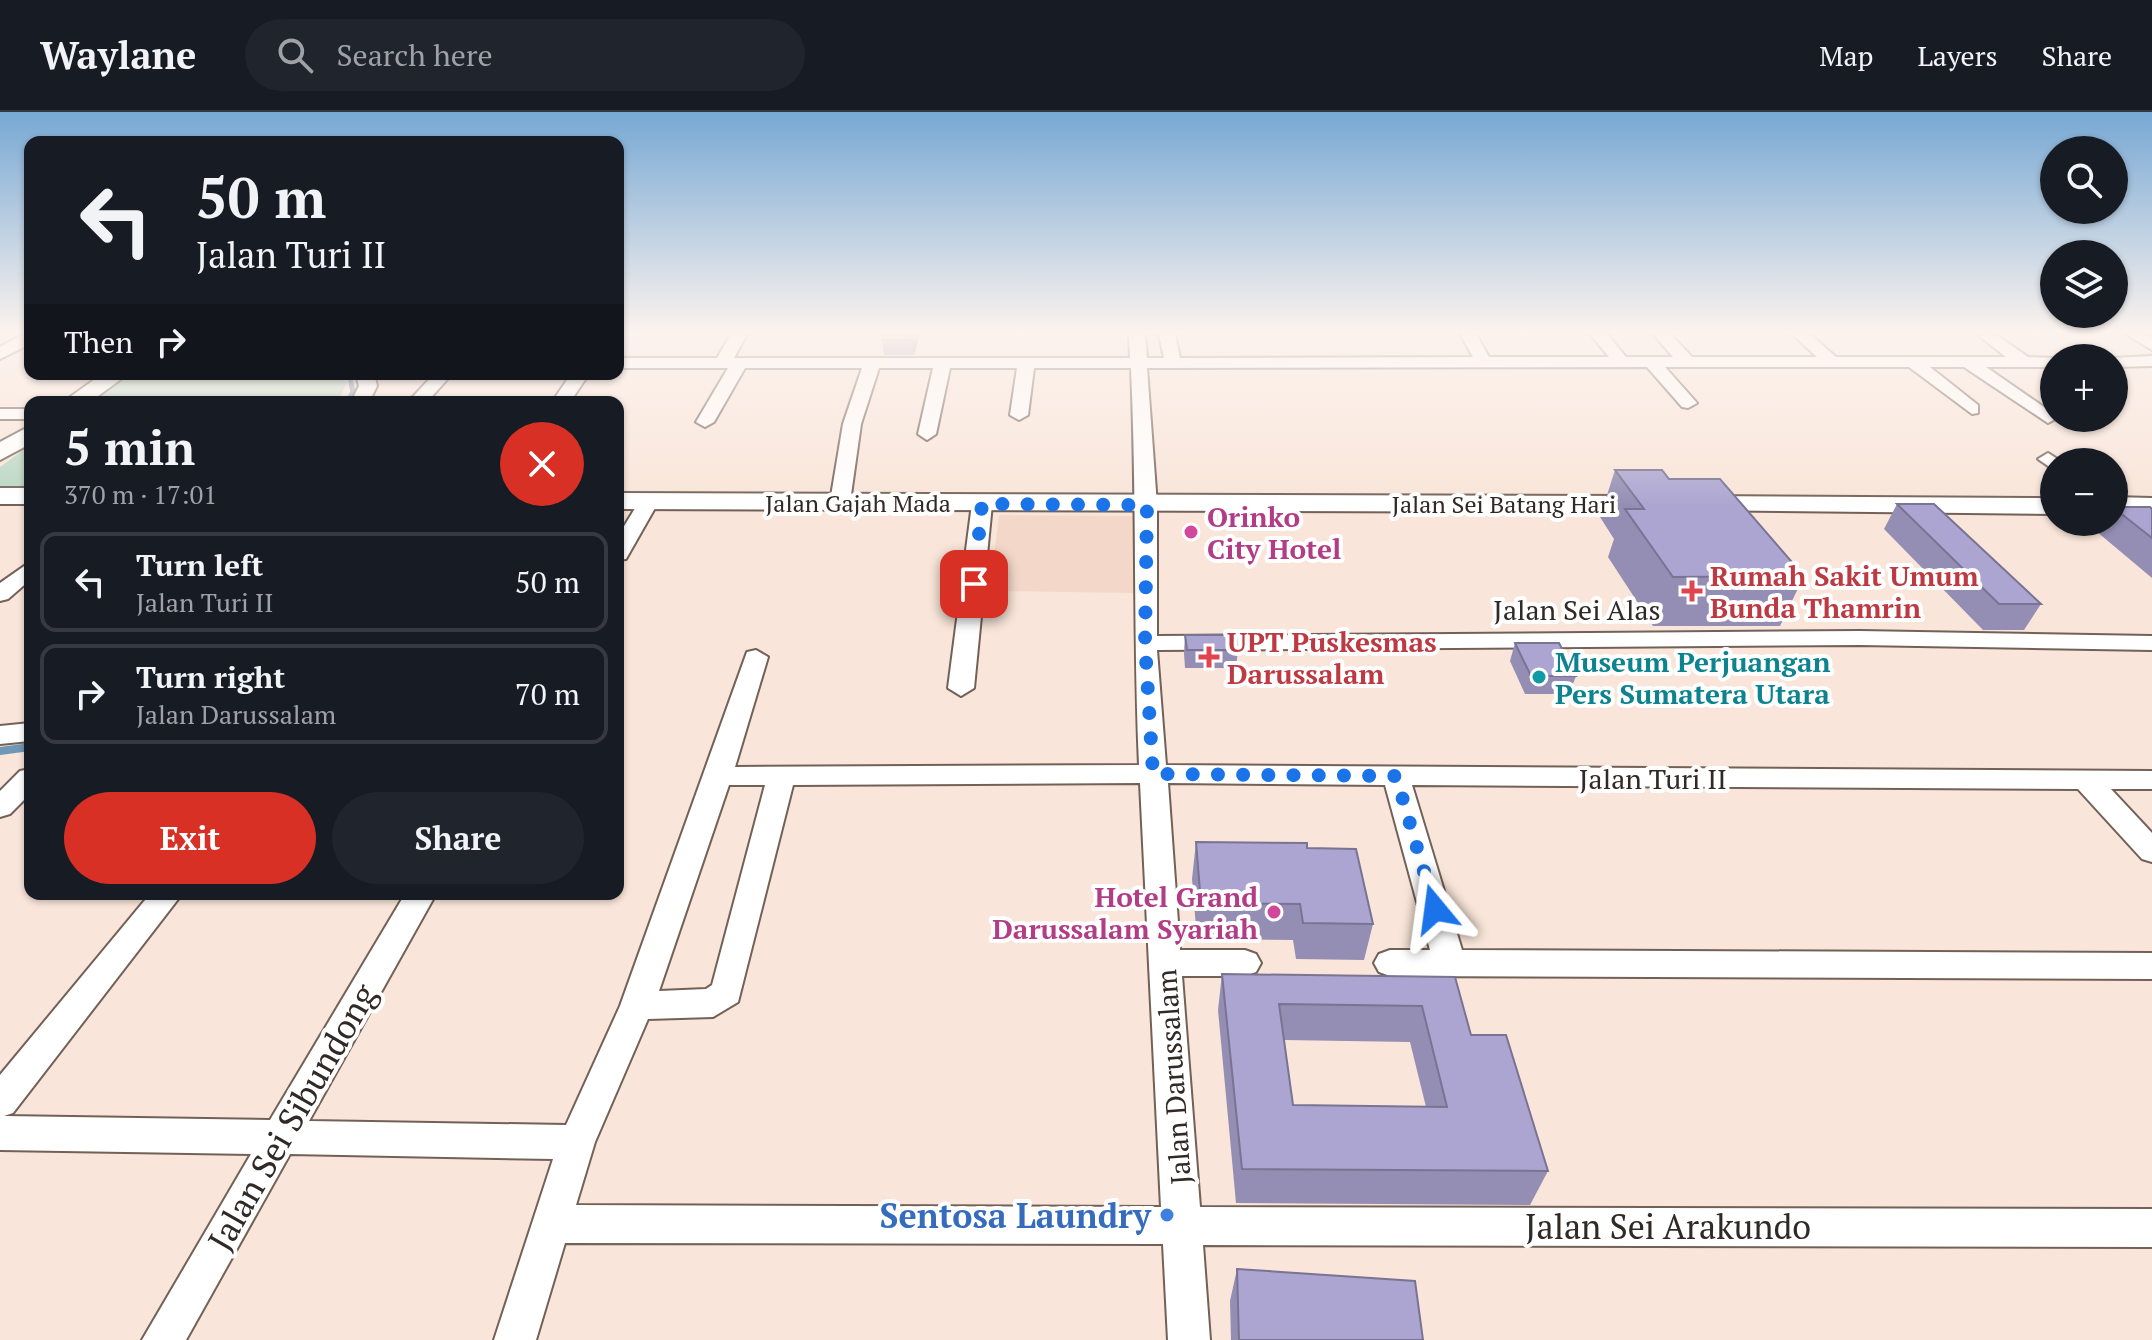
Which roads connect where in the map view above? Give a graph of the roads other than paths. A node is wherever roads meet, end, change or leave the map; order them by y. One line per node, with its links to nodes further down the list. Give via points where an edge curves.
1 (719, 391): 15 (street)
2 (865, 391): 23 (street, via 852,424)
3 (936, 391): 16 (street)
4 (1022, 391): 14 (street)
5 (1141, 391): 25 (street, Jalan Darussalam)
6 (1677, 391): 9 (street)
7 (1950, 391): 10 (street)
8 (2010, 391): 11 (street)
9 (1688, 403)
10 (1972, 409)
11 (2040, 412)
12 (0, 414): 13 (street)
13 (24, 414)
14 (1019, 415)
15 (705, 422)
16 (927, 434)
17 (24, 437): 18 (street)
18 (0, 453)
19 (0, 496): 20 (street)
20 (24, 496)
21 (624, 501): 22 (street, Jalan Gajah Mada)
22 (649, 501): 23 (street, Jalan Gajah Mada); 29 (street)
23 (840, 502): 24 (street, Jalan Gajah Mada)
24 (982, 504): 25 (street, Jalan Gajah Mada); 35 (street)
25 (1147, 505): 27 (street, Jalan Sei Batang Hari); 32 (street, Jalan Darussalam)
26 (2128, 505): 28 (street)
27 (2040, 506)
28 (2152, 506)
29 (624, 544)
30 (24, 574): 31 (street)
31 (0, 594)
32 (1145, 643): 33 (street, Jalan Sei Alas, via 1844,638); 38 (street, Jalan Darussalam)
33 (2152, 643)
34 (756, 657): 39 (street)
35 (961, 688)
36 (24, 733): 37 (street)
37 (0, 735)
38 (1153, 774): 40 (street, Jalan Turi II); 41 (street, Jalan Turi II); 49 (street, Jalan Darussalam)
39 (719, 776): 41 (street, Jalan Turi II); 54 (street)
40 (1396, 776): 42 (street, Jalan Turi II); 52 (street)
41 (781, 777): 54 (street, via 726,992 713,1003)
42 (2086, 780): 43 (street, Jalan Turi II); 46 (street)
43 (2152, 780)
44 (24, 784): 45 (street)
45 (0, 807)
46 (2152, 851)
47 (162, 900): 55 (street)
48 (418, 900): 57 (street, Jalan Sei Sibundong)
49 (1165, 963): 50 (street); 60 (street, Jalan Darussalam)
50 (1245, 963)
51 (1390, 963): 52 (street)
52 (1450, 963): 53 (street)
53 (2152, 966)
54 (637, 1006): 58 (street)
55 (0, 1102)
56 (0, 1133): 57 (street)
57 (280, 1137): 58 (street); 62 (street, Jalan Sei Sibundong)
58 (577, 1142): 59 (street)
59 (550, 1224): 60 (street, Jalan Sei Arakundo); 63 (street)
60 (1183, 1224): 61 (street, Jalan Sei Arakundo); 64 (street, Jalan Darussalam)
61 (2152, 1228)
62 (163, 1340)
63 (515, 1340)
64 (1189, 1340)

